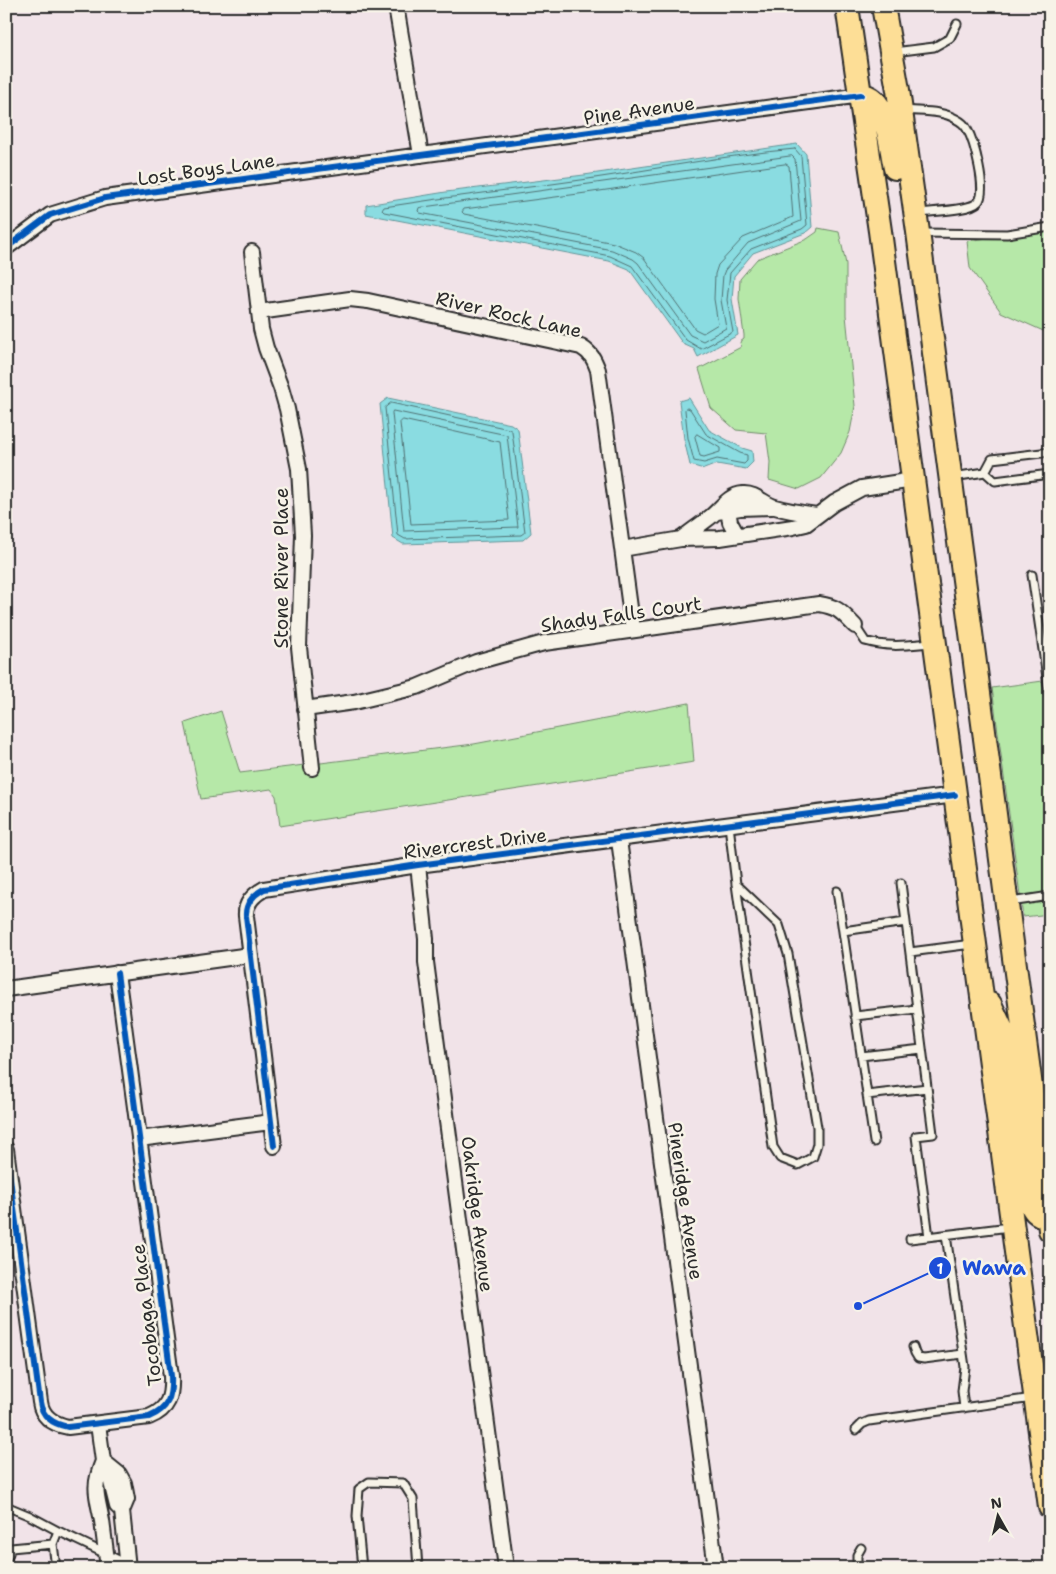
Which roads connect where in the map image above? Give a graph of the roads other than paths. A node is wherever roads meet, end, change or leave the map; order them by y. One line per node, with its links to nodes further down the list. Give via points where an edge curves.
1 (396, 6): 8 (street)
2 (847, 6): 6 (main road)
3 (883, 6): 5 (main road)
4 (957, 24): 5 (lane, via 950,38 934,47)
5 (891, 52): 7 (main road)
6 (861, 95): 8 (street, Pine Avenue); 9 (main road, via 882,110 895,168); 19 (main road)
7 (901, 110): 9 (main road); 10 (lane, via 945,114 967,128 980,175 982,193 978,202)
8 (421, 155): 12 (street, Lost Boys Lane, via 105,198 50,216)
9 (911, 184): 10 (main road)
10 (917, 223): 11 (lane, via 1007,234); 18 (main road)
11 (1050, 227)
12 (6, 248)
13 (252, 252): 14 (street, Stone River Place)
14 (259, 312): 24 (street, River Rock Lane, via 350,300 368,301 581,347 590,352 598,370); 30 (street, Stone River Place, via 266,348 287,409 299,469 303,535 299,647)
15 (1050, 452): 16 (lane, via 992,460)
16 (985, 472): 17 (lane, via 995,482); 18 (lane)
17 (1050, 474)
18 (951, 477): 32 (main road)
19 (913, 480): 21 (street, via 862,488 847,494); 28 (main road)
20 (722, 511): 21 (street, via 730,499 745,494 773,507); 22 (street); 23 (street)
21 (817, 515): 22 (street, via 806,524 793,528)
22 (736, 536): 23 (street)
23 (681, 539): 24 (street)
24 (622, 548): 27 (street, River Rock Lane)
25 (1032, 576): 29 (lane)
26 (855, 626): 27 (street, Shady Falls Court, via 833,606 819,604); 28 (lane, Shady Falls Court, via 865,641 880,645 895,647)
27 (633, 630): 30 (street, Shady Falls Court, via 544,643 476,662 417,687 354,702)
28 (935, 643): 33 (main road)
29 (1050, 698)
30 (305, 709): 31 (street, Stone River Place)
31 (312, 768)
32 (993, 790): 33 (main road); 41 (main road)
33 (955, 795): 34 (street, Rivercrest Drive); 44 (main road)
34 (729, 825): 35 (street, Rivercrest Drive); 38 (lane)
35 (619, 840): 36 (street, Rivercrest Drive); 85 (street, Pineridge Avenue)
36 (418, 866): 46 (street, Rivercrest Drive, via 264,889 252,897 245,911); 84 (street, Oakridge Avenue, via 426,962)
37 (901, 883): 42 (lane)
38 (736, 884): 38 (lane, via 773,1147 780,1158 798,1165 813,1157 817,1144 788,954 779,925)
39 (837, 892): 43 (lane)
40 (1050, 896): 41 (lane)
41 (1007, 902): 61 (main road)
42 (906, 922): 43 (lane); 45 (lane)
43 (843, 931): 51 (lane)
44 (975, 943): 45 (lane); 49 (main road)
45 (910, 952): 50 (lane)
46 (250, 955): 47 (street); 56 (street, Rivercrest Drive)
47 (117, 973): 48 (street); 57 (street, Tocobaga Place)
48 (6, 988)
49 (981, 988): 61 (main road, via 1004,1034 1029,1200 1036,1213); 62 (main road)
50 (917, 1009): 51 (lane); 52 (lane)
51 (856, 1016): 53 (lane)
52 (922, 1049): 53 (lane); 54 (lane)
53 (861, 1056): 55 (lane)
54 (927, 1088): 55 (lane); 64 (lane, via 932,1134 916,1136)
55 (867, 1095): 58 (lane)
56 (271, 1122): 57 (street); 59 (street, Rivercrest Drive)
57 (139, 1139): 70 (street, Tocobaga Place, via 171,1395 157,1414)
58 (874, 1142)
59 (274, 1146)
60 (6, 1149): 70 (street, Tocobaga Place, via 40,1406 50,1420 61,1426 74,1428)
61 (1049, 1221)
62 (1013, 1226): 63 (lane); 68 (main road)
63 (946, 1236): 64 (lane); 67 (lane)
64 (929, 1237): 65 (lane)
65 (910, 1239)
66 (913, 1347): 67 (lane, via 918,1358 924,1359)
67 (963, 1354): 69 (lane)
68 (1036, 1398): 69 (lane); 74 (main road)
69 (964, 1408): 71 (lane, via 866,1422)
70 (98, 1424): 72 (street)
71 (856, 1430)
72 (103, 1461): 79 (street, via 96,1494); 80 (street, via 119,1474 124,1483 127,1499 122,1511)
73 (6, 1506): 75 (lane)
74 (1050, 1507)
75 (58, 1531): 76 (lane); 79 (lane)
76 (53, 1544): 78 (lane, via 12,1548); 81 (lane)
77 (861, 1548): 86 (lane, via 857,1555)
78 (6, 1561)
79 (107, 1561): 80 (lane)
80 (127, 1566)
81 (56, 1568)
82 (362, 1568): 83 (lane, via 357,1516 359,1489 368,1482 403,1483 413,1499)
83 (418, 1568)
84 (506, 1568)
85 (716, 1568)
86 (857, 1568)

